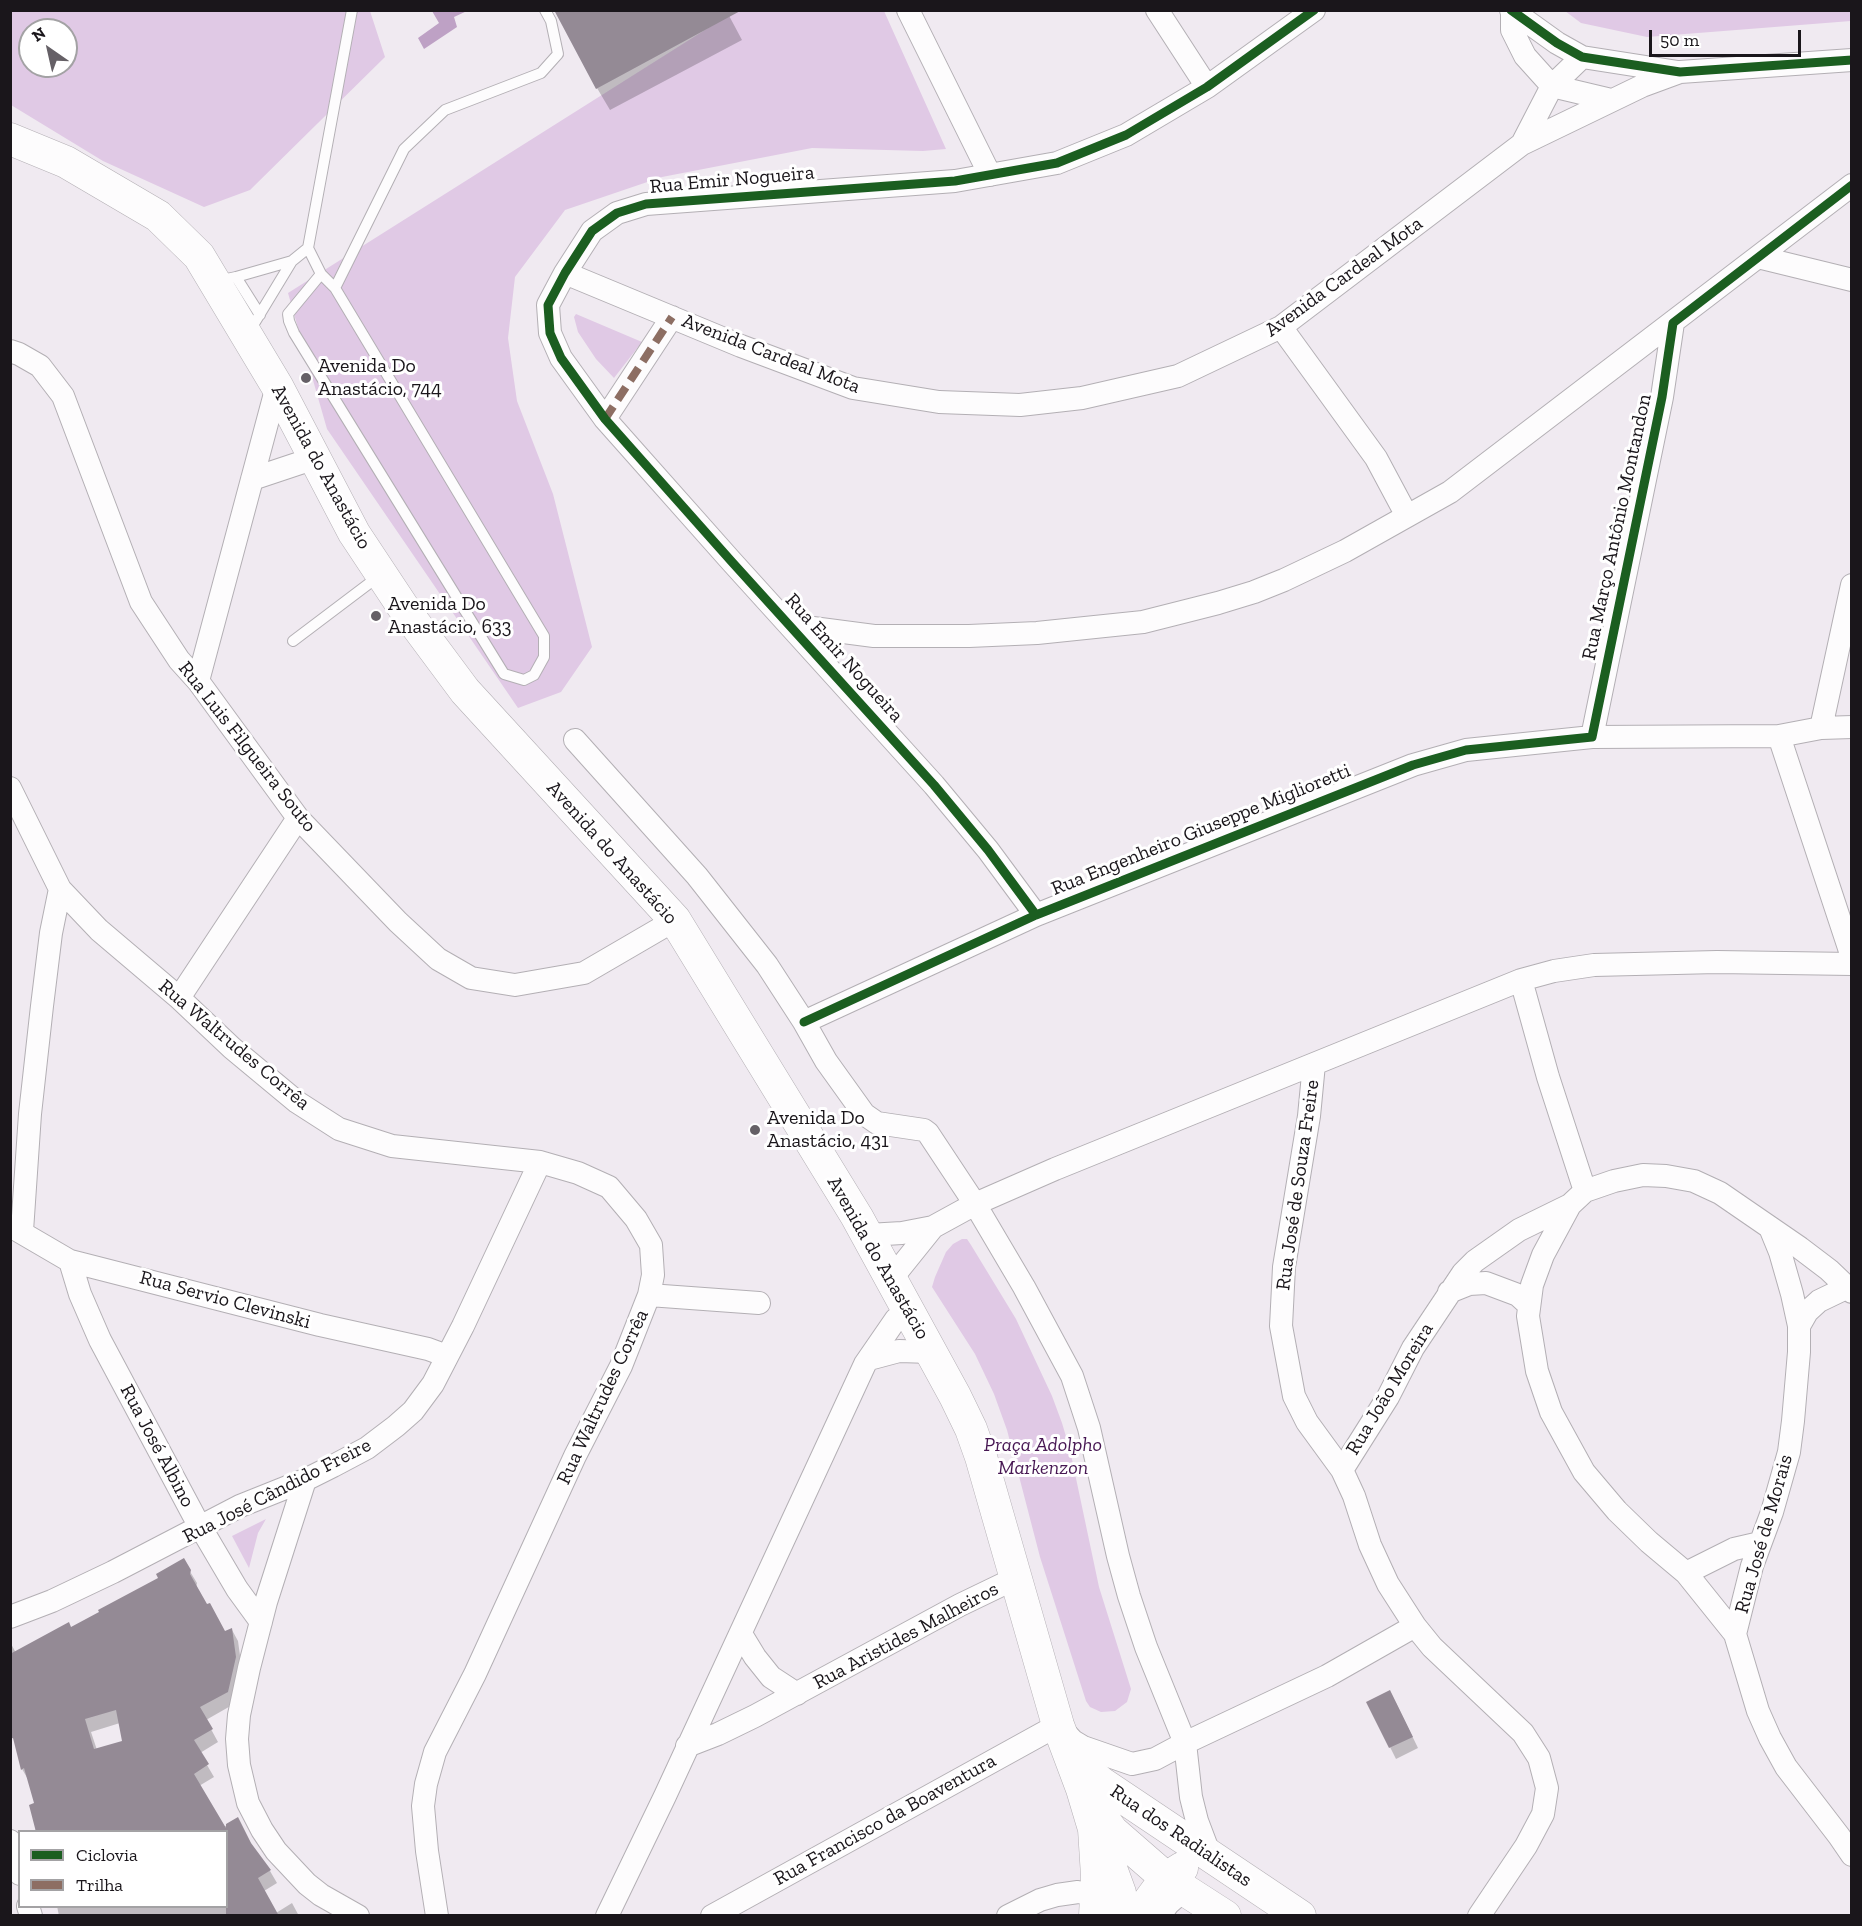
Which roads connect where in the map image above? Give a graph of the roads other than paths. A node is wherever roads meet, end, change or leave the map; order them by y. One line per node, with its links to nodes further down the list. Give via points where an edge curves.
1 (352, 10): 17 (lane)
2 (545, 10): 24 (lane, via 558,54 541,73 445,110 404,149)
3 (908, 10): 15 (street)
4 (1157, 10): 11 (street)
5 (1314, 10): 11 (street, Rua Emir Nogueira)
6 (1511, 11): 7 (street); 10 (street, via 1512,30 1526,56)
7 (1582, 57): 9 (street); 10 (street, Avenida Cardeal Mota)
8 (1851, 60): 9 (street, Avenida Cardeal Mota)
9 (1680, 72): 12 (street, Avenida Cardeal Mota)
10 (1552, 86): 12 (street); 14 (street, Avenida Cardeal Mota)
11 (1206, 87): 15 (street, Rua Emir Nogueira, via 1126,135 1057,163)
12 (1611, 99): 14 (street, Avenida Cardeal Mota)
13 (10, 139): 22 (main road, Avenida do Anastácio, via 66,162 158,216)
14 (1522, 144): 28 (street, Avenida Cardeal Mota)
15 (990, 175): 20 (street, Rua Emir Nogueira, via 955,181 646,204 617,213 592,231)
16 (1851, 185): 18 (street)
17 (308, 248): 19 (lane); 21 (lane)
18 (1758, 257): 23 (street); 26 (street)
19 (292, 261): 22 (lane); 27 (lane)
20 (565, 273): 25 (street, Avenida Cardeal Mota); 31 (street, Rua Emir Nogueira, via 548,305 550,333 561,358)
21 (321, 274): 24 (lane); 24 (lane, via 288,314 294,333 504,674 524,680 534,675 544,657 544,636)
22 (225, 279): 27 (main road, Avenida do Anastácio)
23 (1851, 280)
24 (335, 288)
25 (672, 316): 28 (street, Avenida Cardeal Mota, via 853,388 939,402 1020,405 1082,398 1178,376); 31 (street)
26 (1673, 323): 34 (street, via 1450,492); 42 (street, Rua Março Antônio Montandon, via 1662,397)
27 (253, 325): 30 (main road, Avenida do Anastácio)
28 (1281, 327): 34 (street, via 1376,458)
29 (10, 351): 39 (street, Rua Luis Filgueira Souto, via 40,366 63,396 141,602 179,660)
30 (277, 386): 32 (main road, Avenida do Anastácio); 33 (street)
31 (605, 419): 37 (street, Rua Emir Nogueira)
32 (315, 458): 33 (street); 35 (main road, Avenida do Anastácio, via 354,533)
33 (252, 479): 39 (street)
34 (1407, 516): 37 (street, via 1274,584 1143,622 969,636 874,636)
35 (381, 574): 38 (lane); 49 (main road, Avenida do Anastácio, via 465,691)
36 (1851, 585): 41 (street)
37 (790, 625): 48 (street, Rua Emir Nogueira, via 934,785)
38 (293, 641)
39 (198, 681): 46 (street, Rua Luis Filgueira Souto)
40 (1851, 727): 41 (street, Rua Engenheiro Giuseppe Miglioretti)
41 (1821, 728): 43 (street, Rua Engenheiro Giuseppe Miglioretti)
42 (1592, 736): 43 (street, Rua Engenheiro Giuseppe Miglioretti); 48 (street, Rua Engenheiro Giuseppe Miglioretti, via 1466,750 1413,765)
43 (1779, 736): 50 (street)
44 (574, 740): 54 (street, via 723,908 767,964)
45 (10, 788): 47 (street)
46 (298, 818): 49 (street, Rua Luis Filgueira Souto, via 438,959 471,978 515,985 584,973); 53 (street)
47 (60, 889): 53 (street, Rua Waltrudes Corrêa, via 99,930); 60 (street, via 51,933)
48 (1036, 915): 54 (street, Rua Engenheiro Giuseppe Miglioretti)
49 (675, 920): 62 (main road, Avenida do Anastácio)
50 (1851, 957)
51 (1851, 964): 52 (street, via 1594,965 1554,970)
52 (1521, 980): 55 (street); 57 (street)
53 (179, 998): 56 (street, Rua Waltrudes Corrêa, via 297,1102 339,1129 392,1146)
54 (804, 1022): 58 (street, via 825,1061 864,1114 877,1123 928,1133)
55 (1314, 1064): 58 (street); 75 (street, Rua José de Souza Freire, via 1286,1247 1281,1326 1294,1396)
56 (540, 1162): 67 (street, Rua Waltrudes Corrêa, via 609,1187 636,1219 651,1245 653,1275); 73 (street, Rua José Cândido Freire)
57 (1577, 1198): 61 (street, Rua João Moreira, via 1614,1181 1643,1175 1685,1179 1720,1193); 66 (street, Rua João Moreira, via 1475,1261); 69 (street, via 1543,1255)
58 (975, 1204): 59 (street); 88 (street, via 1072,1376 1089,1428 1129,1596)
59 (933, 1227): 62 (street); 64 (street)
60 (16, 1229): 63 (street, Rua Servio Clevinski)
61 (1771, 1230): 65 (street, Rua João Moreira, via 1822,1265); 71 (street, Rua José de Morais)
62 (868, 1235): 64 (main road, Avenida do Anastácio)
63 (70, 1261): 73 (street, Rua Servio Clevinski); 77 (street, Rua José Albino, via 100,1340)
64 (892, 1278): 70 (main road, Avenida do Anastácio)
65 (1849, 1290): 71 (street, via 1819,1301)
66 (1449, 1292): 69 (street, via 1469,1284 1486,1284 1518,1295); 75 (street, Rua João Moreira)
67 (649, 1295): 68 (street); 100 (street, Rua Waltrudes Corrêa, via 621,1366 435,1752 423,1806)
68 (759, 1303)
69 (1529, 1305): 79 (street, via 1537,1371 1551,1412 1584,1472 1617,1511)
70 (909, 1310): 72 (main road, Avenida do Anastácio); 74 (street, via 896,1319)
71 (1799, 1326): 78 (street, Rua José de Morais, via 1789,1452)
72 (931, 1352): 74 (street, via 899,1350); 80 (main road, Avenida do Anastácio, via 971,1429)
73 (447, 1356): 76 (street, Rua José Cândido Freire, via 433,1384 396,1426 367,1448)
74 (869, 1359): 84 (street)
75 (1341, 1470): 83 (street, Rua João Moreira, via 1388,1584)
76 (305, 1480): 77 (street, Rua José Cândido Freire, via 240,1506); 82 (street)
77 (201, 1528): 81 (street, Rua José Cândido Freire); 82 (street, Rua José Albino)
78 (1760, 1543): 79 (street, via 1734,1549); 85 (street, Rua José de Morais)
79 (1686, 1573): 85 (street)
80 (1016, 1578): 86 (street, Rua Aristides Malheiros); 87 (main road, Avenida do Anastácio)
81 (10, 1617)
82 (261, 1622): 99 (street, via 239,1715 239,1765 248,1803 262,1830 294,1872 321,1895)
83 (1415, 1626): 88 (street, via 1327,1676); 109 (street, Rua João Moreira, via 1523,1733 1539,1758 1547,1788 1543,1814)
84 (741, 1634): 86 (street, Rua Aristides Malheiros, via 771,1677); 89 (street)
85 (1735, 1634): 91 (street, Rua José de Morais, via 1758,1711 1786,1767)
86 (797, 1694): 89 (street, Rua Aristides Malheiros)
87 (1062, 1739): 88 (street, via 1132,1764 1155,1759); 90 (main road, Avenida do Anastácio); 95 (main road, Rua dos Radialistas, via 1101,1782); 102 (street, Rua Francisco da Boaventura)
88 (1185, 1743): 95 (street, via 1191,1797)
89 (687, 1746): 101 (street)
90 (1082, 1789): 92 (main road, Avenida do Anastácio); 97 (main road, Rua dos Radialistas, via 1112,1831)
91 (1845, 1827): 94 (street, Rua José de Morais)
92 (1094, 1829): 98 (main road, Avenida do Anastácio); 104 (main road, via 1120,1893)
93 (10, 1841): 96 (street)
94 (1851, 1856)
95 (1211, 1858): 97 (main road, via 1185,1866); 108 (main road, Rua dos Radialistas)
96 (18, 1867)
97 (1175, 1883): 105 (main road, via 1146,1905); 106 (street); 107 (main road, Rua dos Radialistas)
98 (1096, 1905): 103 (street, via 1078,1892 1040,1900)
99 (358, 1916)
100 (437, 1916)
101 (607, 1916)
102 (712, 1916)
103 (1008, 1916)
104 (1120, 1916)
105 (1142, 1916)
106 (1160, 1916)
107 (1225, 1916)
108 (1300, 1916)
109 (1479, 1916)

